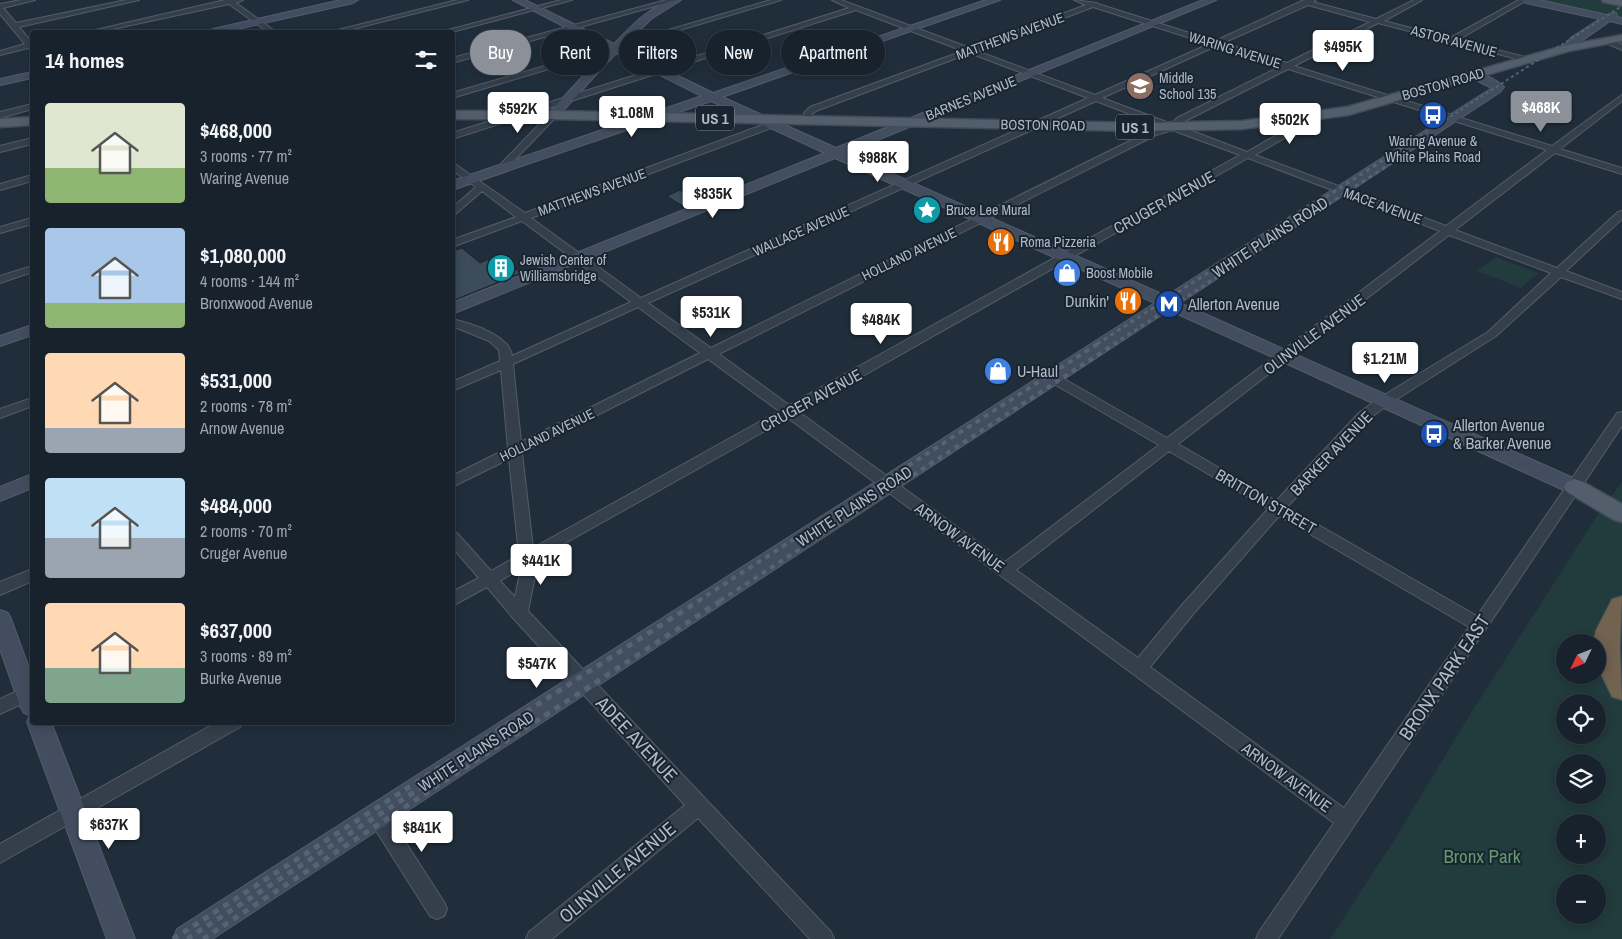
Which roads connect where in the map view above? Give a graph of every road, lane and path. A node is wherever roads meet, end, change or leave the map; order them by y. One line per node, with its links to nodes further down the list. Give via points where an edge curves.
1 (32, 0): 23 (street)
2 (136, 0): 32 (street)
3 (240, 0): 19 (street)
4 (353, 0): 29 (main road)
5 (465, 0): 39 (street)
6 (518, 0): 25 (main road)
7 (569, 0): 25 (street)
8 (675, 0): 33 (street); 47 (main road, via 648,16)
9 (778, 0): 47 (street)
10 (835, 0): 24 (street, MACE AVENUE)
11 (995, 0): 35 (main road)
12 (1077, 0): 22 (street, WARING AVENUE)
13 (1107, 0): 22 (street, MATTHEWS AVENUE)
14 (1211, 0): 31 (main road, BARNES AVENUE)
15 (1295, 0): 20 (street, ASTOR AVENUE)
16 (1419, 0): 28 (street, HOLLAND AVENUE)
17 (1525, 0): 27 (main road); 42 (street)
18 (1607, 0): 21 (main road)
19 (229, 1): 29 (street); 36 (street)
20 (1310, 2): 28 (street, ASTOR AVENUE); 45 (street, WALLACE AVENUE)
21 (1622, 3)
22 (1093, 5): 31 (street, WARING AVENUE); 51 (street, MATTHEWS AVENUE)
23 (0, 8): 32 (street)
24 (856, 8): 35 (street, MACE AVENUE); 53 (street)
25 (535, 9): 33 (main road); 40 (street)
26 (1622, 9): 27 (main road)
27 (1608, 18): 30 (main road); 34 (main road)
28 (1377, 21): 42 (street, ASTOR AVENUE); 56 (street, HOLLAND AVENUE)
29 (258, 22): 37 (main road); 38 (street)
30 (1622, 22)
31 (1153, 24): 45 (street, WARING AVENUE); 57 (main road, BARNES AVENUE)
32 (14, 26): 44 (street)
33 (573, 28): 47 (main road); 55 (street)
34 (1593, 28): 43 (main road); 48 (main road)
35 (911, 29): 51 (street, MACE AVENUE); 64 (main road)
36 (100, 30)
37 (222, 30)
38 (269, 30)
39 (342, 30)
40 (453, 30)
41 (1622, 38): 43 (main road, BOSTON ROAD / US 1)
42 (1452, 40): 54 (street, ASTOR AVENUE)
43 (1607, 40): 48 (main road, BOSTON ROAD / US 1); 49 (street)
44 (30, 44)
45 (1217, 44): 56 (street, WARING AVENUE); 65 (street, WALLACE AVENUE)
46 (30, 46): 52 (street)
47 (614, 48): 50 (main road); 63 (street); 67 (main road)
48 (1567, 48): 54 (main road, BOSTON ROAD / US 1)
49 (1622, 48)
50 (619, 51)
51 (970, 51): 57 (street, MACE AVENUE); 78 (street, MATTHEWS AVENUE, via 813,110 808,114)
52 (0, 52)
53 (696, 59)
54 (1526, 60): 61 (main road, BOSTON ROAD / US 1)
55 (455, 61)
56 (1287, 66): 68 (street, WARING AVENUE); 85 (street, HOLLAND AVENUE, via 1180,120)
57 (1031, 74): 65 (street, MACE AVENUE); 81 (main road, BARNES AVENUE)
58 (30, 75): 62 (main road)
59 (645, 75): 67 (street)
60 (666, 75): 64 (main road)
61 (1474, 75): 68 (main road, BOSTON ROAD / US 1); 75 (main road, WHITE PLAINS ROAD, via 1494,84 1497,89)
62 (0, 82)
63 (455, 95)
64 (711, 97): 74 (main road); 76 (main road)
65 (1096, 98): 83 (street, WALLACE AVENUE); 85 (street, MACE AVENUE)
66 (1622, 98): 89 (street, OLINVILLE AVENUE)
67 (570, 99): 72 (street); 73 (main road)
68 (1392, 99): 75 (street, WARING AVENUE); 80 (main road, BOSTON ROAD / US 1, via 1348,111)
69 (30, 108): 70 (street)
70 (0, 115)
71 (455, 115): 72 (main road, BOSTON ROAD / US 1)
72 (520, 115): 73 (main road, BOSTON ROAD / US 1); 86 (street)
73 (553, 115): 74 (main road, BOSTON ROAD / US 1); 93 (street)
74 (652, 117): 76 (main road, BOSTON ROAD / US 1); 93 (main road)
75 (1454, 118): 89 (street, WARING AVENUE); 100 (main road, WHITE PLAINS ROAD)
76 (760, 119): 77 (main road, BOSTON ROAD / US 1); 84 (main road)
77 (787, 120): 78 (main road, BOSTON ROAD / US 1); 84 (street, MATTHEWS AVENUE)
78 (808, 120): 81 (main road, BOSTON ROAD / US 1)
79 (30, 121): 82 (main road)
80 (1281, 121): 85 (main road, BOSTON ROAD / US 1); 91 (street, CRUGER AVENUE, via 1288,127 1288,132)
81 (912, 122): 83 (main road, BOSTON ROAD / US 1); 90 (main road, BARNES AVENUE)
82 (0, 123)
83 (1038, 124): 85 (main road, BOSTON ROAD / US 1); 97 (street, WALLACE AVENUE)
84 (773, 125): 90 (main road); 103 (street, MATTHEWS AVENUE)
85 (1173, 127): 91 (street, MACE AVENUE); 104 (street, HOLLAND AVENUE, via 1156,132)
86 (455, 135)
87 (30, 141): 88 (street)
88 (0, 149)
89 (1554, 150): 94 (street, WARING AVENUE); 107 (street, OLINVILLE AVENUE)
90 (835, 153): 97 (main road); 110 (main road, BARNES AVENUE)
91 (1247, 155): 100 (street, MACE AVENUE); 109 (street, CRUGER AVENUE)
92 (455, 167): 96 (street, ARNOW AVENUE)
93 (500, 170): 96 (main road)
94 (1622, 171)
95 (30, 179): 99 (street)
96 (477, 183): 98 (main road); 101 (street); 103 (street, ARNOW AVENUE)
97 (904, 184): 104 (main road); 115 (street, WALLACE AVENUE)
98 (455, 186)
99 (0, 187)
100 (1342, 190): 107 (street, MACE AVENUE); 116 (main road, WHITE PLAINS ROAD)
101 (455, 210)
102 (1622, 214): 112 (street, BARKER AVENUE)
103 (524, 218): 108 (street, MATTHEWS AVENUE); 110 (street, ARNOW AVENUE)
104 (981, 219): 109 (main road); 121 (street, HOLLAND AVENUE)
105 (30, 222): 106 (street)
106 (0, 230)
107 (1448, 230): 112 (street, MACE AVENUE); 122 (street, OLINVILLE AVENUE)
108 (455, 243)
109 (1066, 257): 116 (main road); 128 (street, CRUGER AVENUE)
110 (579, 258): 115 (street, ARNOW AVENUE); 117 (main road, BARNES AVENUE)
111 (30, 270): 113 (street)
112 (1559, 272): 114 (street, MACE AVENUE); 126 (street, BARKER AVENUE, via 1488,338)
113 (0, 280)
114 (1622, 296)
115 (640, 303): 121 (street, ARNOW AVENUE); 123 (street, WALLACE AVENUE)
116 (1168, 303): 122 (main road); 124 (main road, WHITE PLAINS ROAD)
117 (455, 308)
118 (455, 323): 123 (street, via 493,338 505,349)
119 (30, 331): 120 (main road)
120 (0, 341)
121 (710, 354): 128 (street, ARNOW AVENUE); 132 (street, HOLLAND AVENUE)
122 (1285, 356): 126 (main road); 131 (street, OLINVILLE AVENUE)
123 (508, 362): 125 (street, WALLACE AVENUE); 132 (street)
124 (1053, 378): 131 (street, BRITTON STREET); 135 (main road, WHITE PLAINS ROAD)
125 (455, 386)
126 (1385, 401): 136 (main road); 139 (street, BARKER AVENUE, via 1364,416)
127 (30, 403): 129 (street)
128 (789, 412): 135 (street, ARNOW AVENUE); 142 (street, CRUGER AVENUE)
129 (0, 414)
130 (1622, 416): 136 (street, BRONX PARK EAST)
131 (1168, 445): 139 (street, BRITTON STREET); 143 (street, OLINVILLE AVENUE)
132 (515, 450): 133 (street, HOLLAND AVENUE); 142 (street)
133 (455, 480)
134 (30, 481): 137 (main road)
135 (888, 484): 143 (street, ARNOW AVENUE); 153 (main road, WHITE PLAINS ROAD)
136 (1574, 486): 138 (main road); 140 (main road); 151 (street, BRONX PARK EAST)
137 (0, 494)
138 (1622, 505)
139 (1278, 508): 151 (street, BRITTON STREET); 152 (street, BARKER AVENUE)
140 (1622, 514)
141 (455, 540): 145 (street, ADEE AVENUE)
142 (527, 558): 145 (street, CRUGER AVENUE); 149 (street, via 529,568)
143 (1005, 570): 152 (street, ARNOW AVENUE)
144 (30, 576): 146 (street)
145 (489, 580): 147 (street, CRUGER AVENUE); 149 (street, ADEE AVENUE)
146 (0, 589)
147 (455, 598)
148 (1622, 608): 154 (highway, via 1606,642 1609,661)
149 (520, 614): 153 (street, ADEE AVENUE)
150 (0, 619): 155 (main road)
151 (1479, 625): 163 (street, BRONX PARK EAST)
152 (1139, 669): 163 (street, ARNOW AVENUE)
153 (583, 682): 160 (street, ADEE AVENUE); 162 (main road, WHITE PLAINS ROAD)
154 (1622, 688)
155 (30, 694)
156 (30, 697): 157 (street)
157 (0, 707)
158 (40, 725): 161 (main road)
159 (229, 725): 161 (street)
160 (699, 805): 168 (street, OLINVILLE AVENUE); 169 (street, ADEE AVENUE)
161 (73, 813): 164 (street); 166 (main road)
162 (377, 815): 165 (street); 167 (main road, WHITE PLAINS ROAD)
163 (1347, 821): 170 (street, BRONX PARK EAST)
164 (0, 854)
165 (437, 909)
166 (121, 939)
167 (187, 939)
168 (536, 939)
169 (824, 939)
170 (1266, 939)

